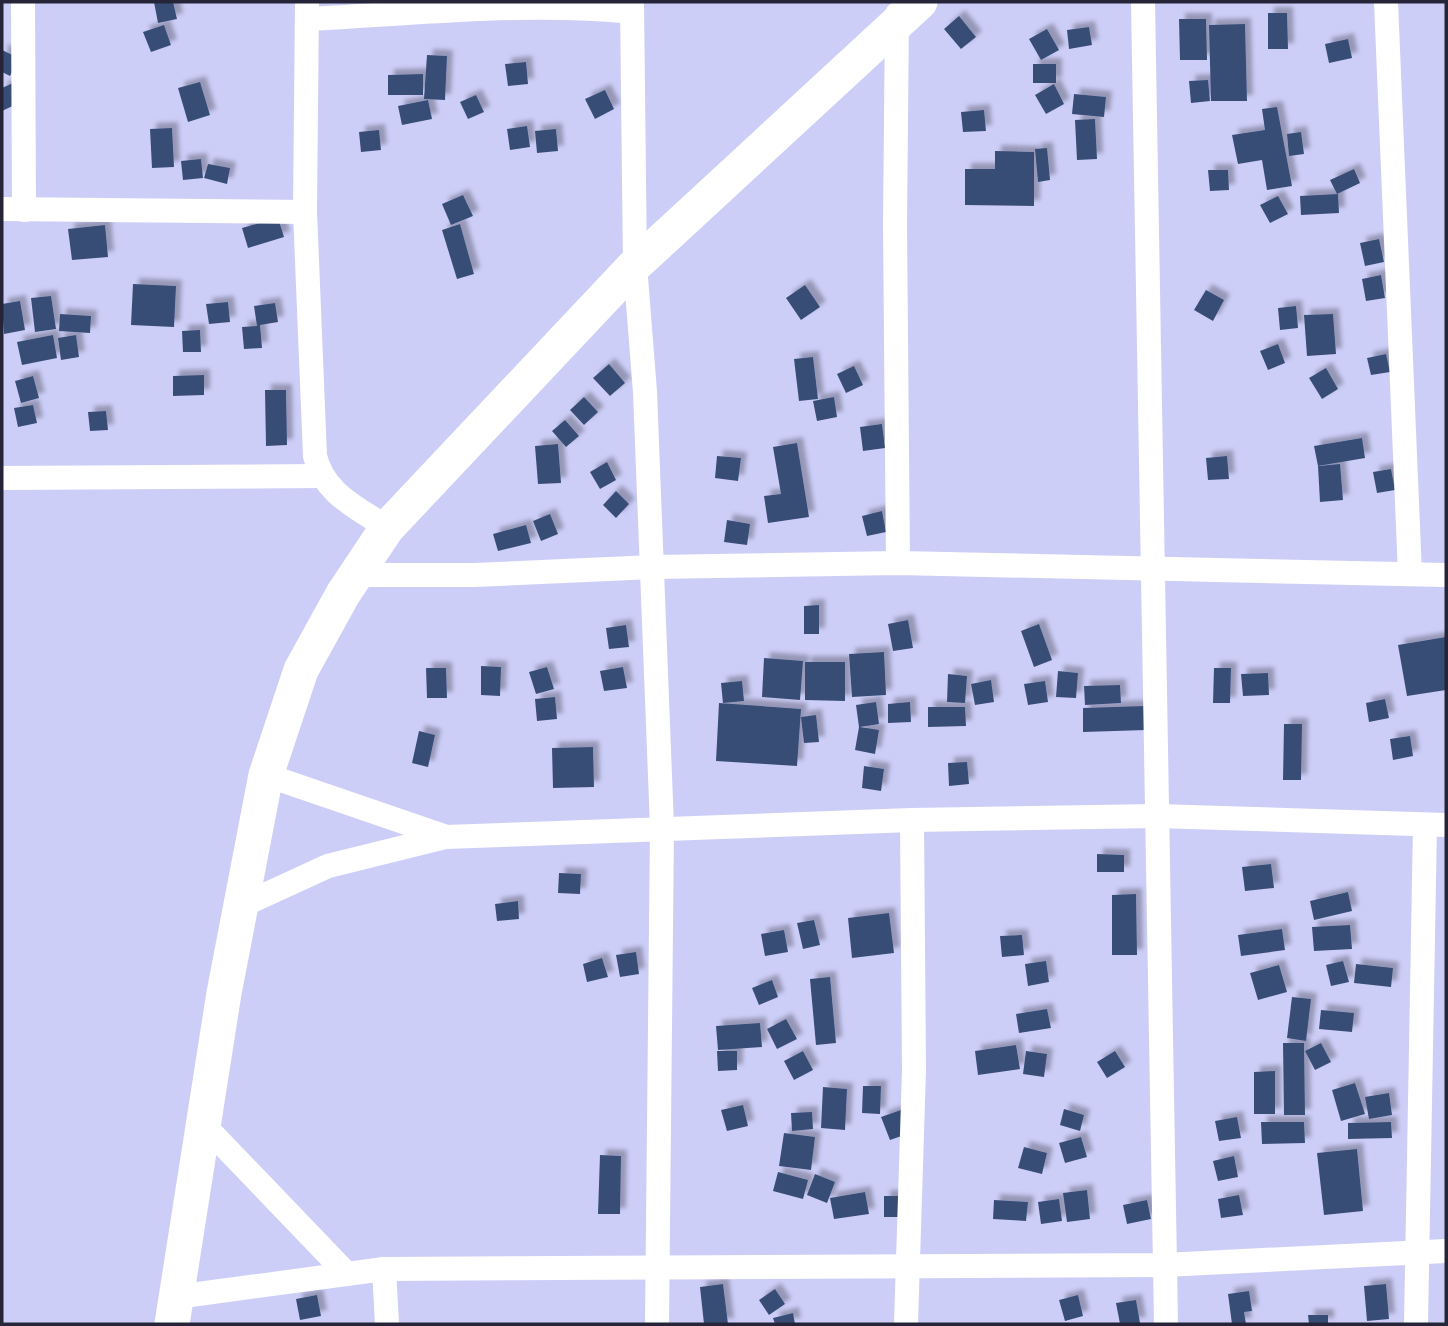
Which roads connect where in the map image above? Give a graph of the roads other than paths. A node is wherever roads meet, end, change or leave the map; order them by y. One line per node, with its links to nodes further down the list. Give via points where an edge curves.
1 (23, 2): 7 (street)
2 (1143, 2): 15 (street)
3 (1386, 2): 16 (street)
4 (632, 7): 6 (street); 9 (street)
5 (905, 9): 9 (main road); 13 (street, via 895,225)
6 (308, 11): 8 (street)
7 (13, 209): 8 (street)
8 (305, 212): 10 (street, via 315,456)
9 (635, 265): 12 (main road); 14 (street)
10 (320, 475): 11 (street); 12 (street, via 332,490)
11 (2, 478)
12 (387, 528): 17 (main road)
13 (898, 563): 14 (street); 15 (street)
14 (653, 567): 17 (street); 23 (street)
15 (1151, 571): 16 (street); 20 (street)
16 (1410, 574): 18 (street)
17 (356, 575): 19 (main road, via 301,670)
18 (1446, 575)
19 (266, 775): 24 (street); 25 (main road)
20 (1156, 816): 21 (street); 22 (street); 29 (street)
21 (912, 820): 23 (street); 31 (street, via 914,1070)
22 (1436, 825): 27 (street)
23 (662, 827): 24 (street); 30 (street)
24 (445, 836): 25 (street, via 328,866)
25 (241, 906): 26 (main road)
26 (203, 1124): 33 (street); 34 (main road)
27 (1418, 1251): 28 (street); 29 (street); 39 (street)
28 (1446, 1251)
29 (1164, 1265): 31 (street); 38 (street)
30 (656, 1266): 31 (street); 32 (street); 36 (street)
31 (908, 1266): 37 (street)
32 (384, 1269): 33 (street); 35 (street)
33 (347, 1274): 34 (street)
34 (174, 1311)
35 (387, 1324)
36 (657, 1324)
37 (906, 1324)
38 (1166, 1324)
39 (1416, 1324)

